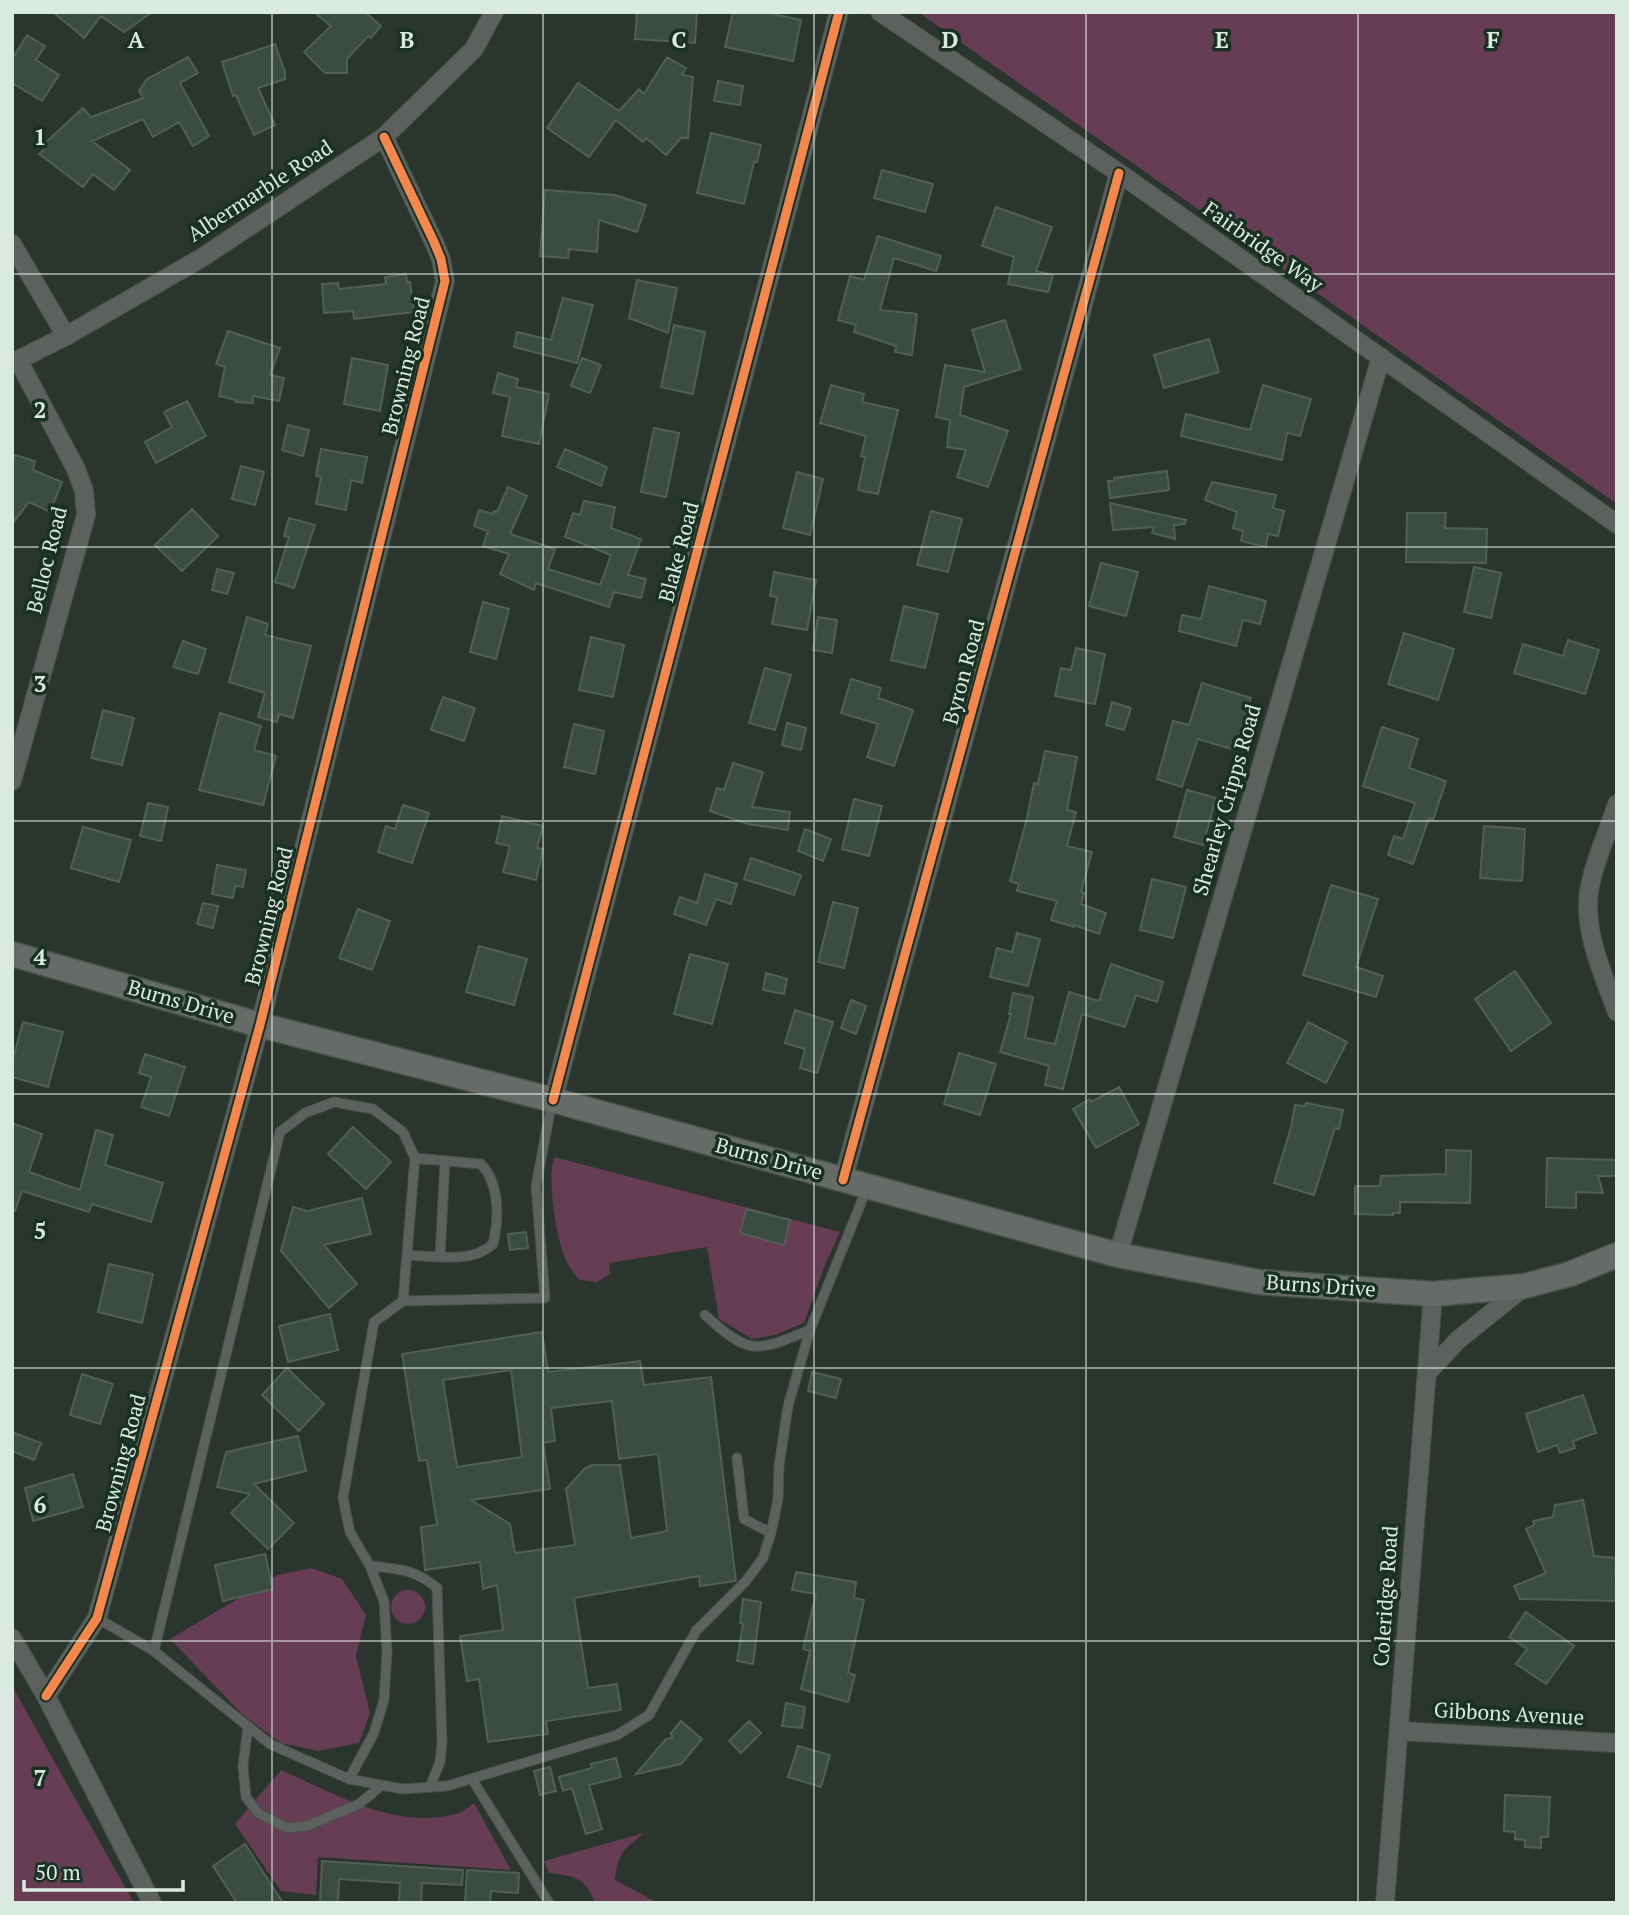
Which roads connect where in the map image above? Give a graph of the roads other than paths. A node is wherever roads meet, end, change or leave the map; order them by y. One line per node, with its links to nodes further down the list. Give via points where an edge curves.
1 (494, 12): 4 (street, Albermarble Road, via 474,49)
2 (839, 12): 16 (street, Blake Road)
3 (880, 12): 5 (street, Fairbridge Way)
4 (384, 137): 7 (street, Albermarble Road, via 202,257); 15 (street, Browning Road, via 434,242 445,281)
5 (1119, 173): 8 (street, Fairbridge Way); 19 (street, Byron Road)
6 (12, 244): 7 (street)
7 (66, 335): 9 (street, Albermarble Road)
8 (1381, 357): 10 (street, Fairbridge Way); 22 (street, Shearley Cripps Road)
9 (15, 361): 11 (street, Belloc Road, via 76,469 86,515)
10 (1617, 524)
11 (12, 781)
12 (1617, 804): 14 (street, via 1590,883 1587,909 1591,939)
13 (12, 954): 15 (main road, Burns Drive)
14 (1617, 1013)
15 (260, 1025): 16 (main road, Burns Drive); 34 (street, Browning Road)
16 (553, 1100): 19 (main road, Burns Drive); 27 (lane, via 536,1186 545,1298)
17 (415, 1158): 18 (lane); 21 (lane); 36 (lane, via 403,1132 373,1109 334,1102 305,1113 281,1132)
18 (445, 1161): 24 (lane); 24 (lane, via 481,1164 489,1172 496,1232 493,1244 477,1254)
19 (843, 1180): 20 (main road, Burns Drive)
20 (868, 1187): 22 (main road, Burns Drive); 29 (lane)
21 (407, 1255): 24 (lane); 27 (lane)
22 (1118, 1255): 26 (main road, Burns Drive, via 1259,1282)
23 (1617, 1255): 25 (main road, Burns Drive)
24 (440, 1256)
25 (1525, 1286): 26 (main road, Burns Drive); 30 (street, via 1458,1340)
26 (1433, 1294): 30 (street, Coleridge Road)
27 (403, 1301): 33 (lane, via 374,1321 343,1498 350,1532)
28 (705, 1315): 29 (lane, via 732,1339 751,1347 775,1344)
29 (810, 1330): 32 (lane, via 788,1406)
30 (1427, 1373): 39 (street, Coleridge Road)
31 (737, 1458): 32 (lane, via 744,1519)
32 (771, 1534): 42 (lane, via 763,1558 746,1581 696,1632 649,1715 617,1735)
33 (370, 1566): 41 (lane, via 384,1601 384,1700 374,1733); 44 (lane, via 410,1571 437,1588 442,1743)
34 (97, 1618): 36 (lane); 37 (street, Browning Road)
35 (12, 1638): 37 (street)
36 (154, 1651): 38 (lane)
37 (46, 1696): 45 (street)
38 (248, 1726): 41 (lane, via 271,1744); 43 (lane, via 243,1766 246,1797 258,1814 288,1828 307,1826 359,1804)
39 (1399, 1731): 40 (street, Gibbons Avenue); 47 (street, Coleridge Road)
40 (1617, 1743)
41 (349, 1779): 43 (lane)
42 (472, 1779): 44 (lane); 46 (lane)
43 (382, 1785): 44 (lane)
44 (430, 1787)
45 (152, 1903)
46 (549, 1903)
47 (1385, 1903)

